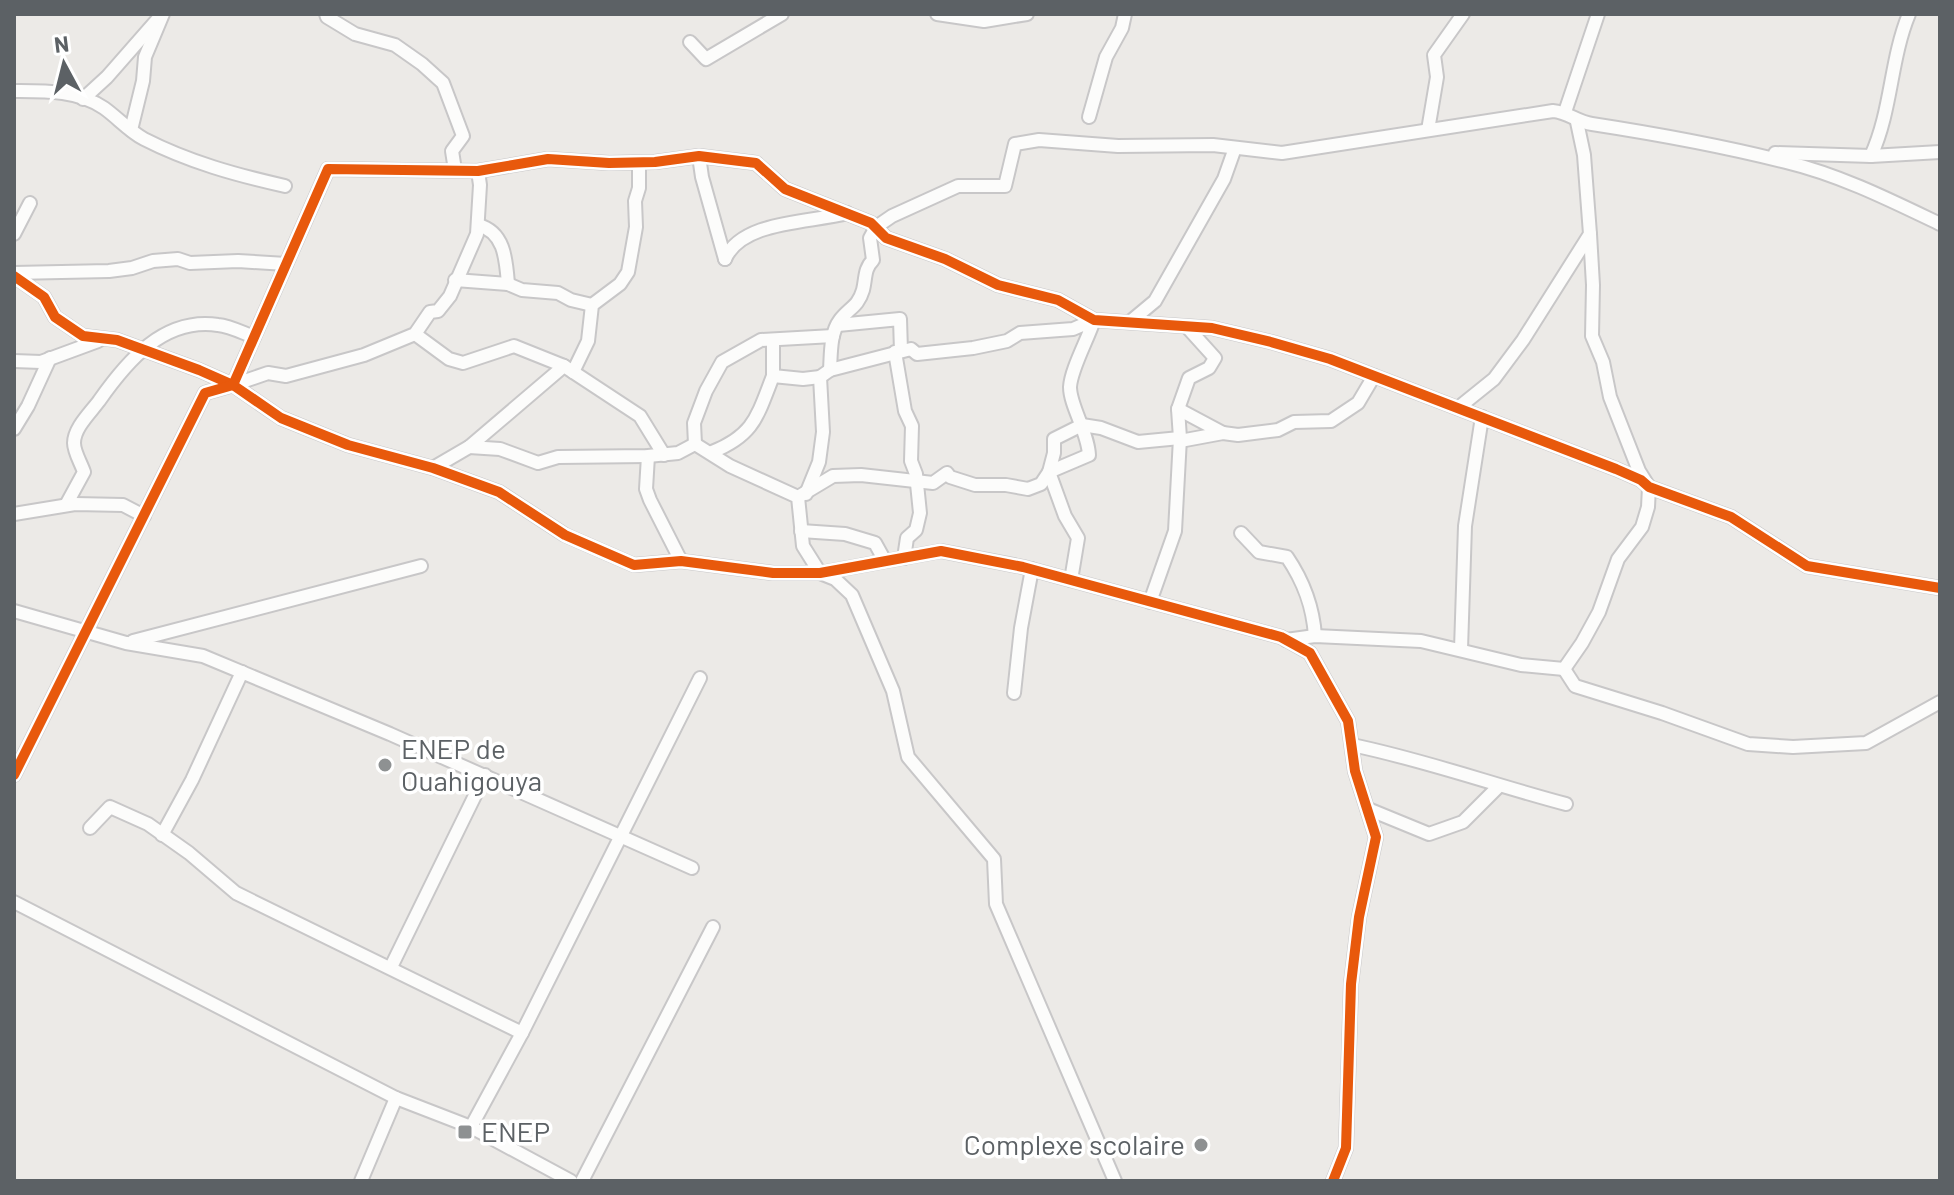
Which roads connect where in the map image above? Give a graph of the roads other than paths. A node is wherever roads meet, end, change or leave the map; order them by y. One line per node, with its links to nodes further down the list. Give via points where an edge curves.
1 (162, 14): 14 (street); 18 (street, via 145,57)
2 (326, 14): 26 (street, via 355,34 395,45 443,83 463,136 452,151)
3 (782, 14): 12 (street, via 706,59)
4 (937, 14): 5 (street, via 984,21)
5 (1027, 14)
6 (1116, 14): 11 (street)
7 (1125, 14): 11 (street)
8 (1463, 14): 19 (street, via 1434,55 1437,77)
9 (1598, 14): 15 (street)
10 (1909, 14): 24 (street)
11 (1122, 28): 16 (street, via 1106,57)
12 (690, 42)
13 (14, 91): 14 (street)
14 (83, 99): 18 (street, via 102,106)
15 (1565, 112): 17 (street); 19 (street)
16 (1089, 117)
17 (1577, 122): 22 (street); 35 (street)
18 (131, 130): 28 (street, via 223,172)
19 (1428, 130): 20 (street, via 1282,153)
20 (1235, 148): 33 (street, via 1039,140 1015,144 1005,186 958,186); 42 (street, via 1224,179 1155,301)
21 (1940, 152): 24 (street)
22 (1743, 153): 24 (street); 31 (street, via 1788,162 1869,190)
23 (699, 156): 25 (street); 30 (street, via 756,163 785,189); 30 (street, via 725,259 730,247 762,230)
24 (1871, 156)
25 (639, 163): 27 (street, via 548,159); 40 (street, via 628,272)
26 (455, 170): 27 (street); 36 (street, via 328,169)
27 (478, 171): 32 (street)
28 (285, 186)
29 (30, 203): 34 (street)
30 (847, 213): 33 (street)
31 (1940, 224)
32 (478, 225): 38 (street); 39 (street, via 499,238)
33 (876, 227): 41 (street, via 886,238 998,285 1058,300); 44 (street, via 863,291)
34 (14, 234)
35 (1590, 234): 58 (street, via 1494,379); 73 (street, via 1592,336 1610,397)
36 (286, 264): 37 (street, via 178,259 109,271); 46 (street)
37 (14, 274): 47 (street, via 44,297 55,317 83,336)
38 (455, 280): 39 (street); 45 (street, via 450,296)
39 (508, 284): 40 (street)
40 (592, 305): 53 (street, via 588,341)
41 (1094, 320): 42 (street); 50 (street, via 1073,329 1020,333 1007,341 949,352); 61 (street, via 1070,388)
42 (1131, 321): 43 (street)
43 (1187, 327): 56 (street, via 1271,342); 59 (street, via 1215,358 1209,368 1189,378)
44 (835, 331): 48 (street); 50 (street, via 900,319); 54 (street)
45 (415, 334): 53 (street, via 463,363 514,346); 57 (street, via 364,355)
46 (254, 337): 49 (street, via 219,325 185,326); 57 (street)
47 (101, 340): 49 (street); 51 (street)
48 (773, 341): 55 (street); 65 (street, via 761,340 722,362 694,423)
49 (141, 349): 57 (street); 75 (street, via 75,433 74,447 84,472)
50 (898, 351): 54 (street); 72 (street)
51 (50, 358): 52 (street); 62 (street)
52 (14, 361)
53 (569, 369): 66 (street); 68 (street, via 640,416)
54 (825, 374): 55 (street, via 803,379); 74 (street, via 819,462)
55 (773, 376): 67 (street, via 746,432)
56 (1374, 376): 58 (street); 63 (street, via 1358,403 1331,421)
57 (233, 385): 70 (street, via 281,418 348,445); 77 (street, via 205,393)
58 (1458, 408): 60 (street)
59 (1178, 409): 63 (street); 64 (street)
60 (1482, 417): 73 (street); 94 (street, via 1465,526)
61 (1082, 425): 64 (street, via 1138,442); 71 (street, via 1054,439); 71 (street, via 1089,455)
62 (14, 429)
63 (1223, 433): 64 (street)
64 (1180, 439): 88 (street, via 1175,531)
65 (695, 444): 67 (street); 68 (street)
66 (469, 447): 69 (street, via 500,449 538,463 558,457); 70 (street)
67 (712, 452): 74 (street, via 730,466)
68 (664, 455): 69 (street)
69 (648, 456): 81 (street, via 646,489)
70 (433, 468): 81 (street, via 499,492 565,535 634,565)
71 (1049, 472): 72 (street, via 1041,484 1028,489 975,485 947,473 933,483); 86 (street, via 1078,538)
72 (916, 481): 74 (street, via 833,476); 80 (street, via 920,513)
73 (1649, 487): 87 (street, via 1731,517 1807,566); 95 (street, via 1642,527 1618,559 1606,598)
74 (802, 496): 78 (street)
75 (66, 505): 76 (street); 77 (street, via 123,505)
76 (14, 514)
77 (144, 516): 90 (street)
78 (801, 531): 82 (street, via 845,534 875,543); 85 (street, via 803,546)
79 (1241, 533): 91 (street, via 1259,552 1287,557 1304,581)
80 (904, 558): 82 (street); 84 (street, via 941,551)
81 (681, 561): 85 (street, via 773,573)
82 (885, 561): 85 (street)
83 (421, 566): 93 (street)
84 (1032, 569): 86 (street); 98 (street)
85 (820, 573): 119 (street, via 852,595 893,691 908,757 994,859 996,904)
86 (1071, 580): 88 (street)
87 (1940, 588)
88 (1150, 602): 92 (street)
89 (14, 611): 90 (street)
90 (86, 633): 93 (street); 101 (street)
91 (1315, 636): 92 (street); 94 (street, via 1421,641)
92 (1286, 640): 100 (street, via 1310,653 1348,721)
93 (126, 643): 96 (street, via 203,656)
94 (1461, 649): 95 (street, via 1521,665)
95 (1564, 669): 99 (street, via 1575,686 1748,744 1866,743)
96 (242, 672): 102 (street); 107 (street)
97 (700, 678): 108 (street)
98 (1014, 693)
99 (1940, 702)
100 (1352, 745): 103 (street, via 1407,756); 105 (street)
101 (14, 775)
102 (485, 775): 108 (street); 112 (street)
103 (1499, 786): 104 (street); 105 (street, via 1463,822 1429,834)
104 (1566, 804)
105 (1368, 809): 120 (street, via 1376,837 1351,984 1346,1148)
106 (90, 828): 107 (street, via 110,807)
107 (162, 835): 112 (street, via 236,893)
108 (621, 835): 109 (street); 113 (street)
109 (692, 868)
110 (14, 902): 114 (street)
111 (713, 927): 118 (street)
112 (391, 967): 113 (street)
113 (522, 1033): 115 (street)
114 (396, 1098): 115 (street); 116 (street)
115 (471, 1127): 117 (street)
116 (361, 1181)
117 (571, 1181)
118 (582, 1181)
119 (1115, 1181)
120 (1333, 1181)

